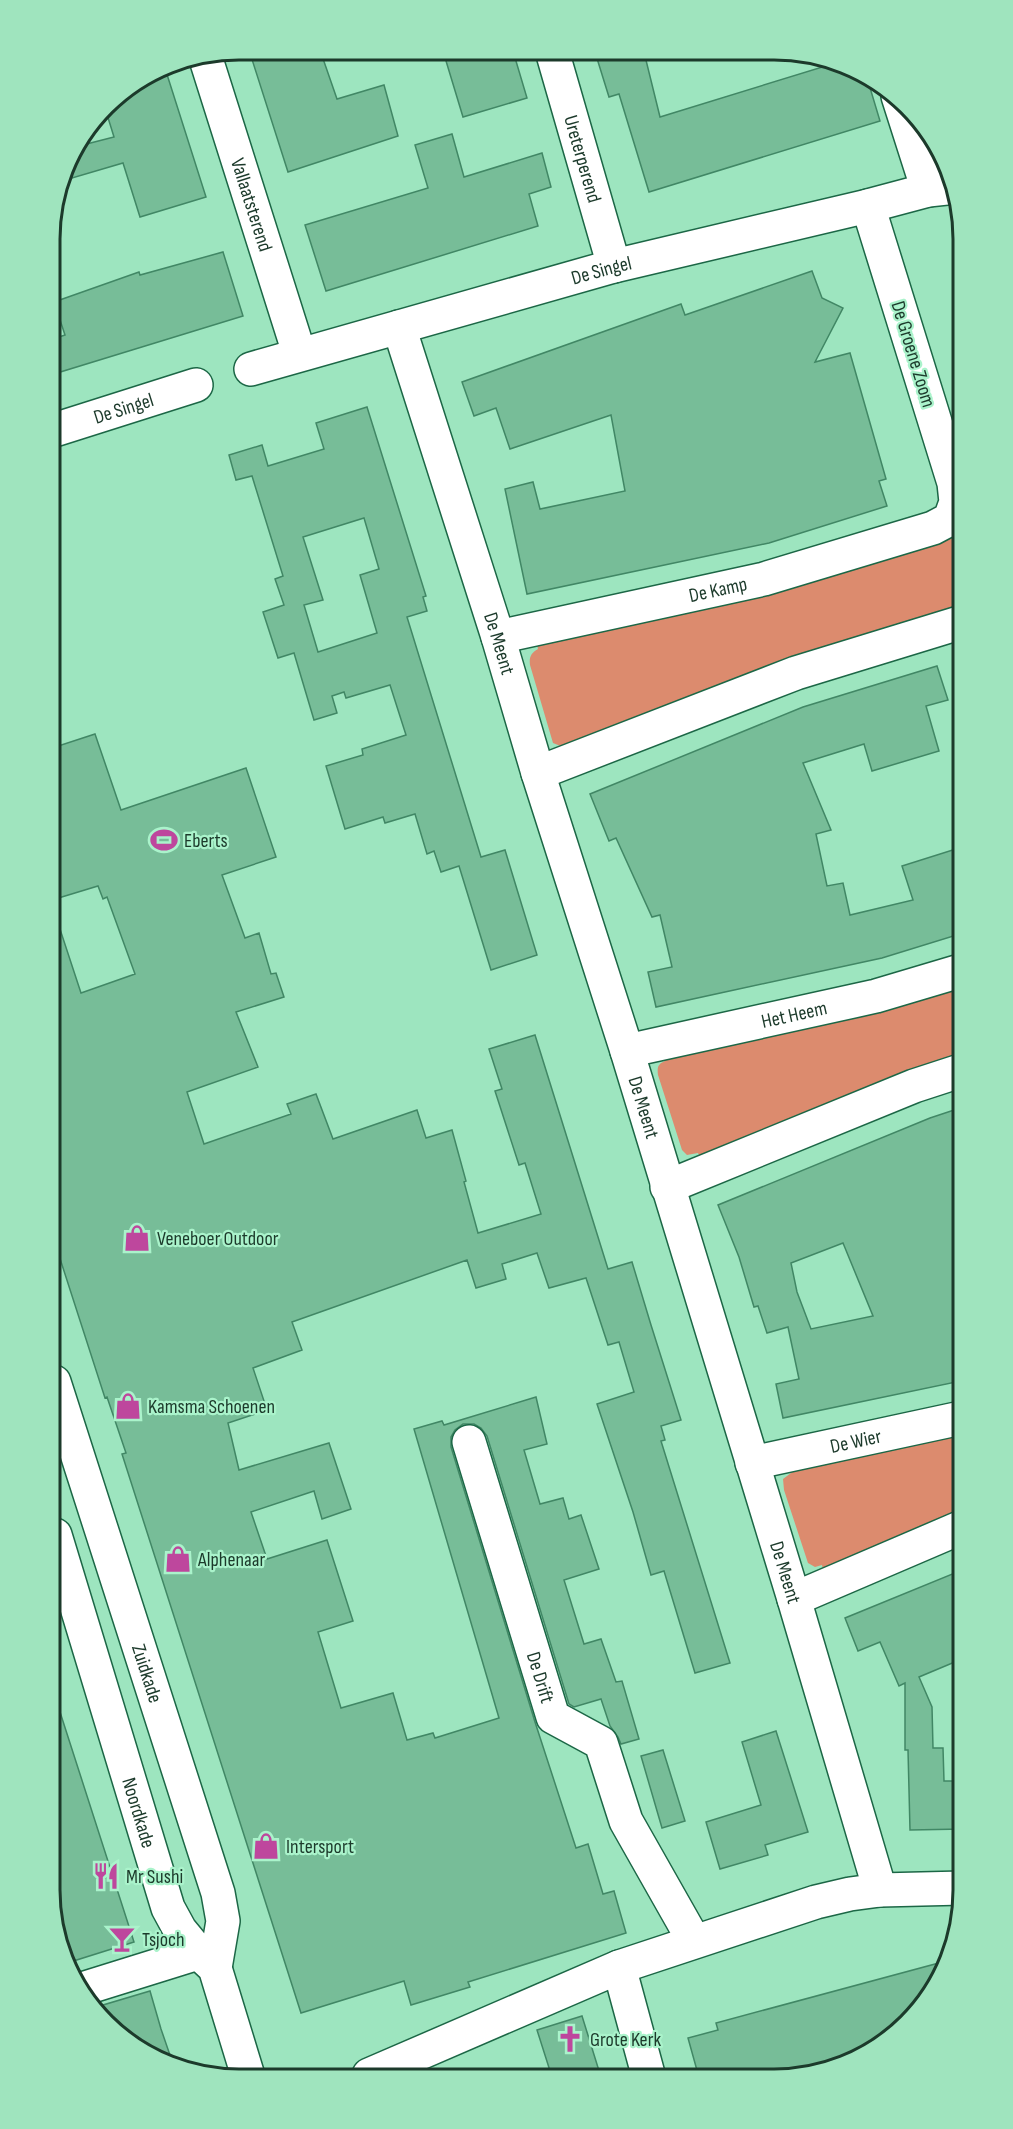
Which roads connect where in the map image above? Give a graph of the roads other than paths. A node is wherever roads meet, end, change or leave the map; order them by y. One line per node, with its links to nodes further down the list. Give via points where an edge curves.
1 (555, 60): 6 (street, Ureterperend)
2 (207, 63): 8 (street, Vallaatsterend)
3 (911, 124): 4 (street)
4 (942, 189): 5 (street, De Singel)
5 (868, 206): 6 (street, De Singel); 12 (street, De Groene Zoom)
6 (614, 266): 7 (street, De Singel)
7 (399, 327): 8 (street, De Singel); 16 (street, De Meent)
8 (299, 354): 9 (street, De Singel)
9 (251, 369)
10 (196, 385): 11 (street, De Singel)
11 (60, 428)
12 (953, 480)
13 (953, 510): 14 (street, De Groene Zoom, via 950,519)
14 (933, 528): 16 (street, De Kamp, via 764,579)
15 (953, 625): 17 (street, via 796,673)
16 (498, 637): 17 (street, De Meent)
17 (538, 773): 19 (street, De Meent)
18 (953, 973): 19 (street, Het Heem, via 884,994)
19 (627, 1051): 21 (street, De Meent)
20 (953, 1073): 21 (street)
21 (667, 1187): 25 (street, De Meent)
22 (60, 1401): 32 (street, Zuidkade, via 218,1893 223,1921)
23 (953, 1420): 25 (street, De Wier)
24 (469, 1442): 31 (street, De Drift, via 553,1717 601,1743 626,1821)
25 (752, 1462): 28 (street, De Meent)
26 (953, 1531): 28 (street)
27 (60, 1552): 32 (street, Noordkade, via 168,1908 180,1930)
28 (794, 1599): 30 (street, De Meent)
29 (953, 1888): 30 (street)
30 (880, 1890): 31 (street, via 816,1902)
31 (694, 1941): 33 (street)
32 (211, 1956): 34 (street); 35 (street, Noordkade)
33 (619, 1967): 36 (street); 37 (street)
34 (89, 1987)
35 (246, 2069)
36 (383, 2069)
37 (647, 2069)

